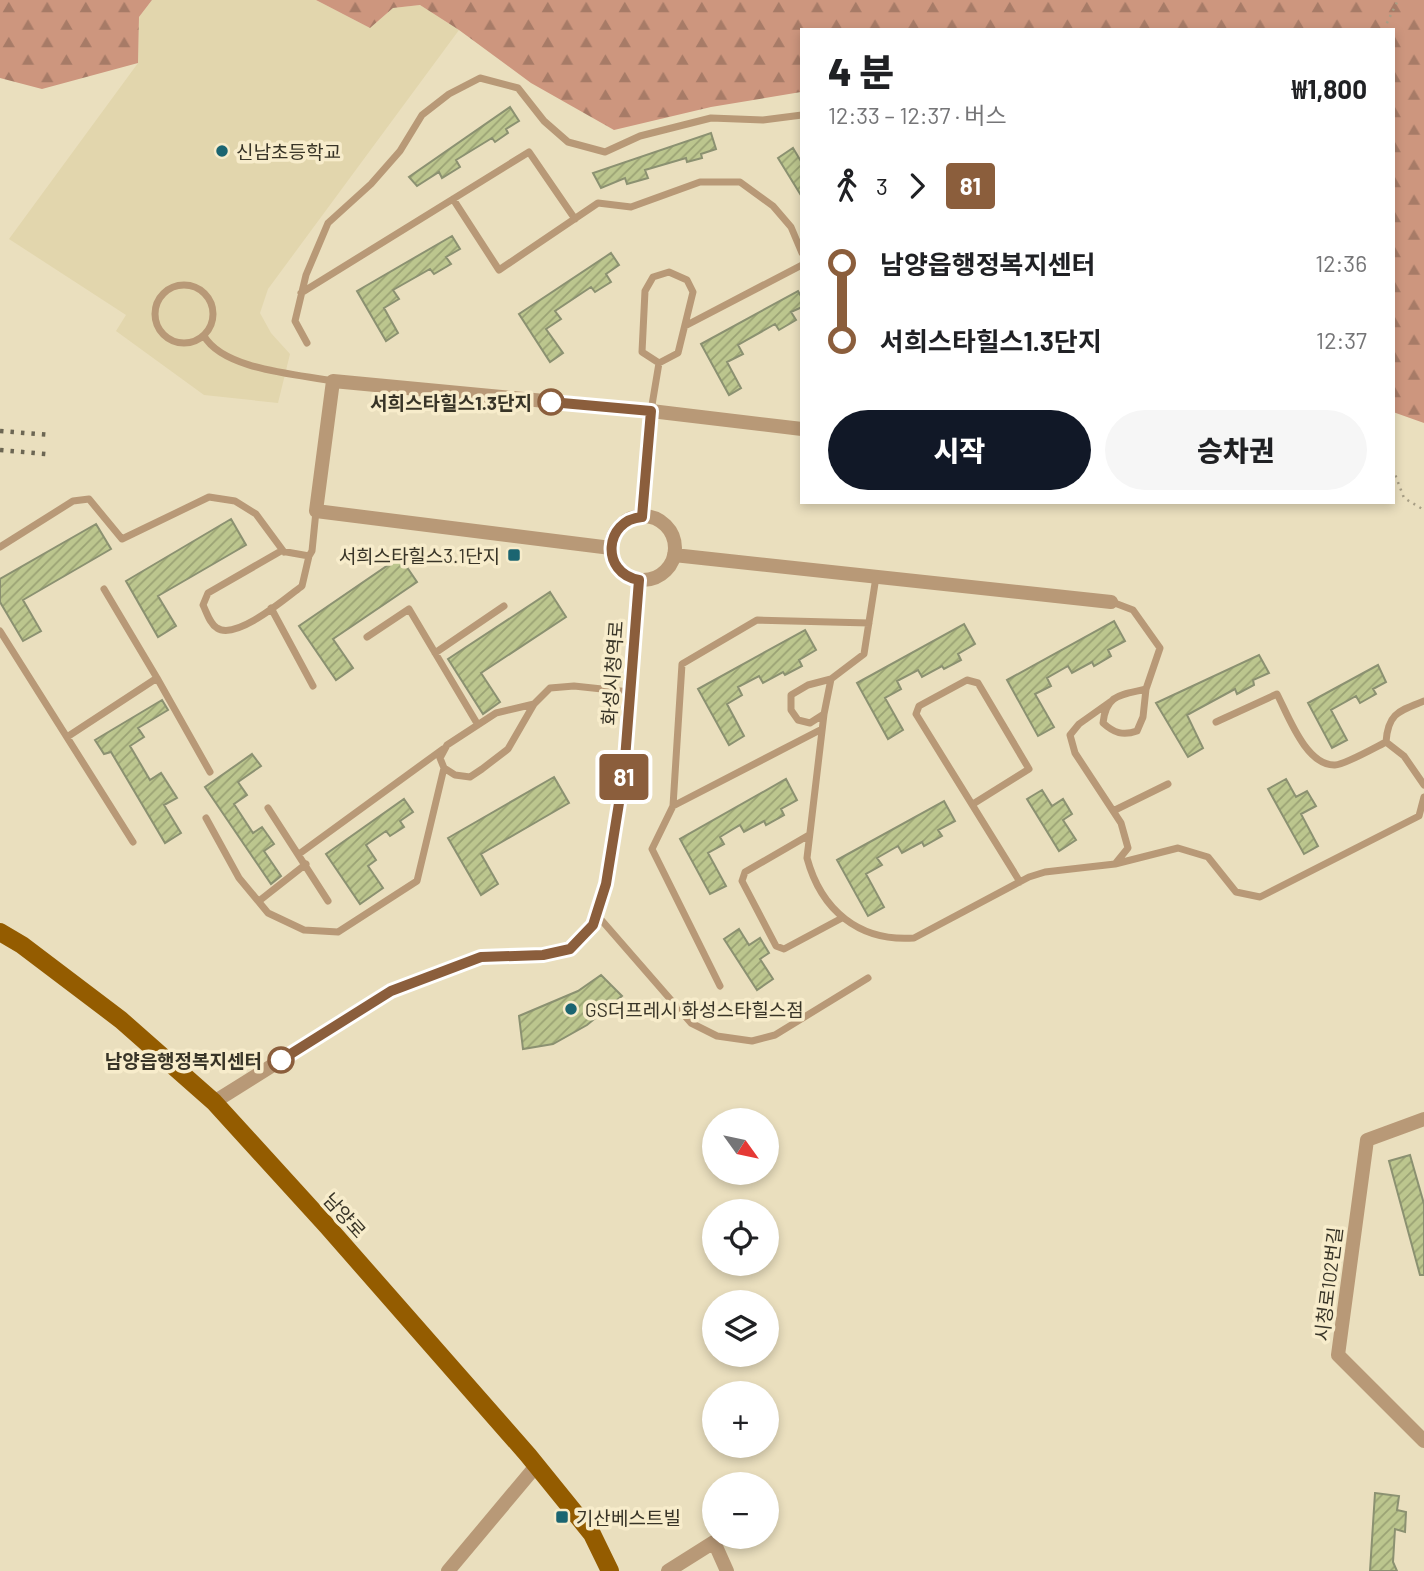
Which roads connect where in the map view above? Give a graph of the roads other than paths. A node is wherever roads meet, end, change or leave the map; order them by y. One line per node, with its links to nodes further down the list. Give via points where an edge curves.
1 (800, 115): 6 (lane, via 763,120 711,118 640,135 605,152 568,142 518,88 480,78 422,115 400,151 328,223)
2 (453, 199): 3 (lane, via 529,152); 3 (lane, via 499,270); 6 (lane)
3 (575, 219): 4 (lane, via 598,203 631,208 700,182 740,182 774,205)
4 (800, 249)
5 (800, 266): 7 (lane)
6 (301, 293): 9 (lane, via 295,321)
7 (685, 326): 10 (lane, via 678,353); 10 (lane, via 693,292 687,280 669,272 653,277 645,291 642,352)
8 (204, 336): 8 (lane, via 213,319 210,300 197,287 177,285 161,295 154,314 160,332 186,344); 11 (lane, via 233,359)
9 (307, 343)
10 (659, 363): 12 (lane)
11 (333, 381): 12 (street); 14 (street)
12 (651, 411): 13 (street); 15 (street)
13 (800, 429)
14 (316, 511): 17 (street); 20 (lane)
15 (642, 517): 17 (street, via 620,526); 19 (street, via 665,526 673,538)
16 (0, 547): 18 (lane, via 73,501 89,499 122,539 209,497 235,501 256,513)
17 (611, 548): 22 (street, via 615,565)
18 (284, 552): 20 (lane); 26 (lane, via 208,593 203,605 217,628 227,632)
19 (674, 555): 21 (street); 22 (street, via 659,576)
20 (309, 556): 26 (lane, via 302,586)
21 (876, 576): 24 (street); 27 (lane)
22 (639, 580): 35 (street, 화성시청역로)
23 (104, 589): 31 (lane)
24 (1111, 602): 34 (lane, via 1133,610 1160,648)
25 (504, 606): 30 (lane)
26 (271, 608): 33 (lane)
27 (869, 623): 32 (lane, via 864,654); 52 (lane, via 757,620 682,664)
28 (0, 631): 43 (lane)
29 (367, 637): 30 (lane, via 409,609)
30 (435, 653): 41 (lane)
31 (156, 678): 43 (lane); 47 (lane)
32 (831, 679): 39 (lane); 39 (lane, via 791,695 791,710 798,720 810,723)
33 (313, 686)
34 (1146, 689): 37 (lane); 37 (lane, via 1138,731 1120,734 1103,723)
35 (631, 692): 38 (lane, via 550,688); 64 (street, 화성시청역로, via 624,772 606,884)
36 (1424, 701): 44 (lane, via 1395,713 1387,727)
37 (1110, 702): 54 (lane, via 1070,735 1075,753)
38 (534, 704): 41 (lane, via 496,713); 46 (lane, via 508,749 482,769 470,777)
39 (824, 714): 42 (lane)
40 (1216, 722): 44 (lane, via 1278,694 1307,751 1320,761 1335,765)
41 (478, 725): 45 (lane)
42 (822, 729): 52 (lane); 56 (lane)
43 (67, 737): 57 (lane)
44 (1386, 743): 49 (lane, via 1404,756)
45 (446, 747): 46 (lane, via 440,758); 58 (lane)
46 (444, 768): 62 (lane, via 417,881 338,932 303,930 268,913)
47 (211, 772)
48 (1168, 784): 54 (lane)
49 (1424, 785)
50 (1424, 797): 59 (lane, via 1419,816 1260,897 1237,892 1208,857 1178,848)
51 (973, 804): 51 (lane, via 916,714 919,706 967,680 978,683 1029,769); 61 (lane)
52 (673, 806): 68 (lane, via 652,849)
53 (268, 808): 58 (lane)
54 (1113, 811): 59 (lane, via 1128,848)
55 (206, 818): 62 (lane, via 239,878)
56 (809, 835): 65 (lane, via 807,858 813,881); 65 (lane, via 745,872 742,881 776,946 784,949)
57 (133, 842)
58 (299, 854): 60 (lane)
59 (1115, 863): 61 (lane, via 1045,872)
60 (306, 864): 62 (lane); 63 (lane)
61 (1020, 882): 65 (lane, via 914,938 896,940 871,934)
62 (259, 901)
63 (328, 901)
64 (596, 915): 67 (lane, via 691,1023 717,1036 752,1041 775,1035); 69 (street, 화성시청역로, via 593,925 570,949 543,955 481,957 391,991)
65 (842, 918)
66 (0, 932): 69 (main road, 남양로, via 121,1020)
67 (868, 978)
68 (720, 986)
69 (214, 1102): 72 (main road, 남양로)
70 (1424, 1119): 71 (street, 시청로102번길, via 1367,1140 1338,1355)
71 (1424, 1441)
72 (536, 1466): 73 (street); 74 (main road, 남양로, via 592,1534)
73 (447, 1571)
74 (610, 1571)
75 (668, 1571): 76 (street, via 714,1542)
76 (727, 1571)

